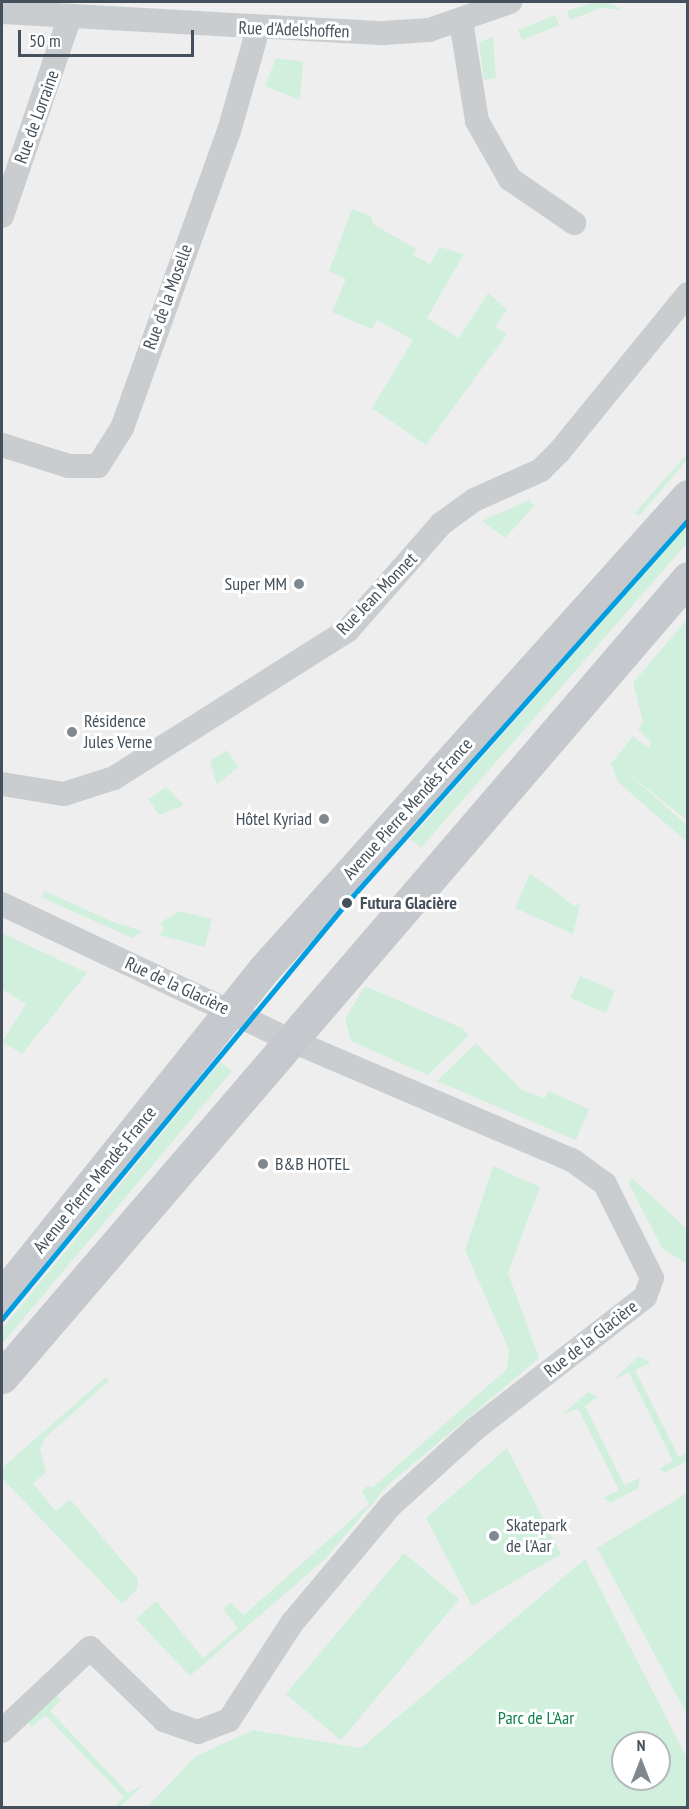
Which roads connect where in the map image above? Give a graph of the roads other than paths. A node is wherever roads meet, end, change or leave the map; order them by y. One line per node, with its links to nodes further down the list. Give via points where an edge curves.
1 (510, 2): 4 (street, Rue d'Adelshoffen)
2 (14, 9): 3 (street, Rue d'Adelshoffen)
3 (70, 16): 5 (street, Rue d'Adelshoffen); 6 (street, Rue de Lorraine)
4 (461, 21): 5 (street, Rue d'Adelshoffen, via 382,33); 7 (street, via 477,121 510,179)
5 (258, 29): 9 (street, Rue de la Moselle, via 228,131 122,428 98,466 69,466)
6 (2, 216)
7 (574, 223)
8 (687, 294): 12 (street, Rue Jean Monnet, via 541,470 474,500 441,524 348,630 114,778 64,794)
9 (2, 446)
10 (687, 496): 14 (main road, Avenue Pierre Mendès France, via 266,968)
11 (687, 578): 15 (main road)
12 (2, 784)
13 (2, 904): 14 (street, Rue de la Glacière)
14 (232, 1012): 15 (street, Rue de la Glacière); 16 (main road, Avenue Pierre Mendès France)
15 (290, 1040): 17 (main road); 18 (street, Rue de la Glacière, via 572,1160 604,1184 652,1278 645,1297 476,1428 391,1505 292,1623 228,1720 198,1732 164,1720 90,1648)
16 (2, 1296)
17 (2, 1377)
18 (2, 1731)

